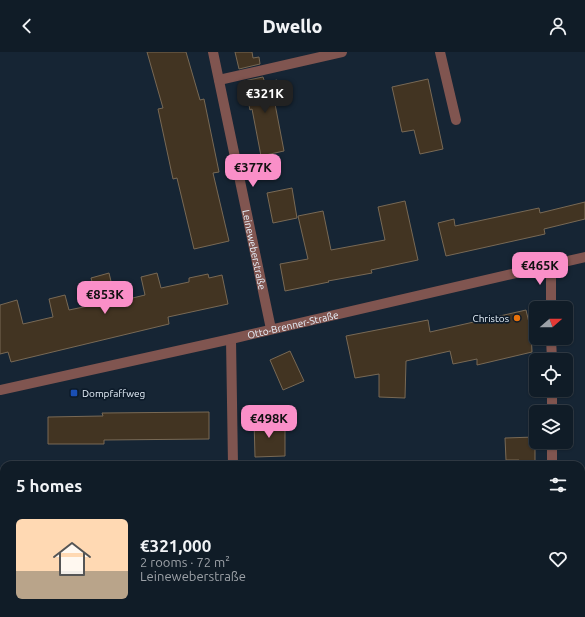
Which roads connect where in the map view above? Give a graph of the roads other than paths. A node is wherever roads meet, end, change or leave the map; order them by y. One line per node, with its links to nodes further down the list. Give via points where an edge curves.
1 (213, 52): 5 (street, Leineweberstraße)
2 (342, 52): 4 (street)
3 (440, 52): 6 (street)
4 (319, 55): 5 (street)
5 (219, 80): 10 (street, Leineweberstraße)
6 (456, 120)
7 (585, 257): 8 (street, Otto-Brenner-Straße)
8 (551, 264): 9 (street); 10 (street, Otto-Brenner-Straße)
9 (551, 301)
10 (271, 329): 11 (street, Otto-Brenner-Straße)
11 (230, 339): 12 (street, Otto-Brenner-Straße); 14 (street)
12 (0, 390)
13 (552, 449): 15 (street)
14 (233, 461)
15 (552, 461)

